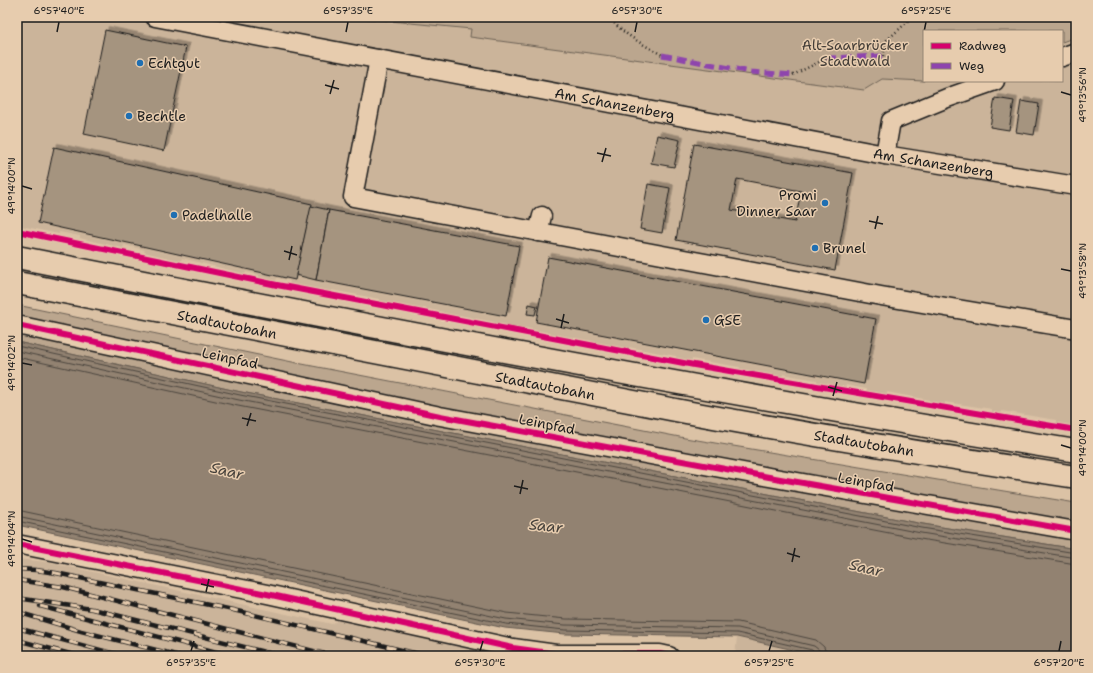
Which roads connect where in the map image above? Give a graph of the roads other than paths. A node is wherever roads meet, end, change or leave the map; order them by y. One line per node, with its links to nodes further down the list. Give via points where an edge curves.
1 (155, 17): 4 (street, Am Schanzenberg)
2 (1076, 52): 3 (street)
3 (1063, 57)
4 (379, 59): 6 (street, Am Schanzenberg); 11 (street, via 353,197 540,224 873,294)
5 (992, 82): 6 (street, via 891,121)
6 (884, 155): 7 (street, Am Schanzenberg)
7 (1076, 186)
8 (17, 257): 12 (highway, Stadtautobahn, via 691,386)
9 (17, 283): 13 (highway, Stadtautobahn, via 688,412 902,450)
10 (17, 325): 14 (street, Leinpfad, via 440,416)
11 (1076, 329)
12 (1076, 451)
13 (1076, 477)
14 (1076, 531)
15 (17, 544): 16 (street, via 267,594 513,648 556,654)
16 (669, 656)

